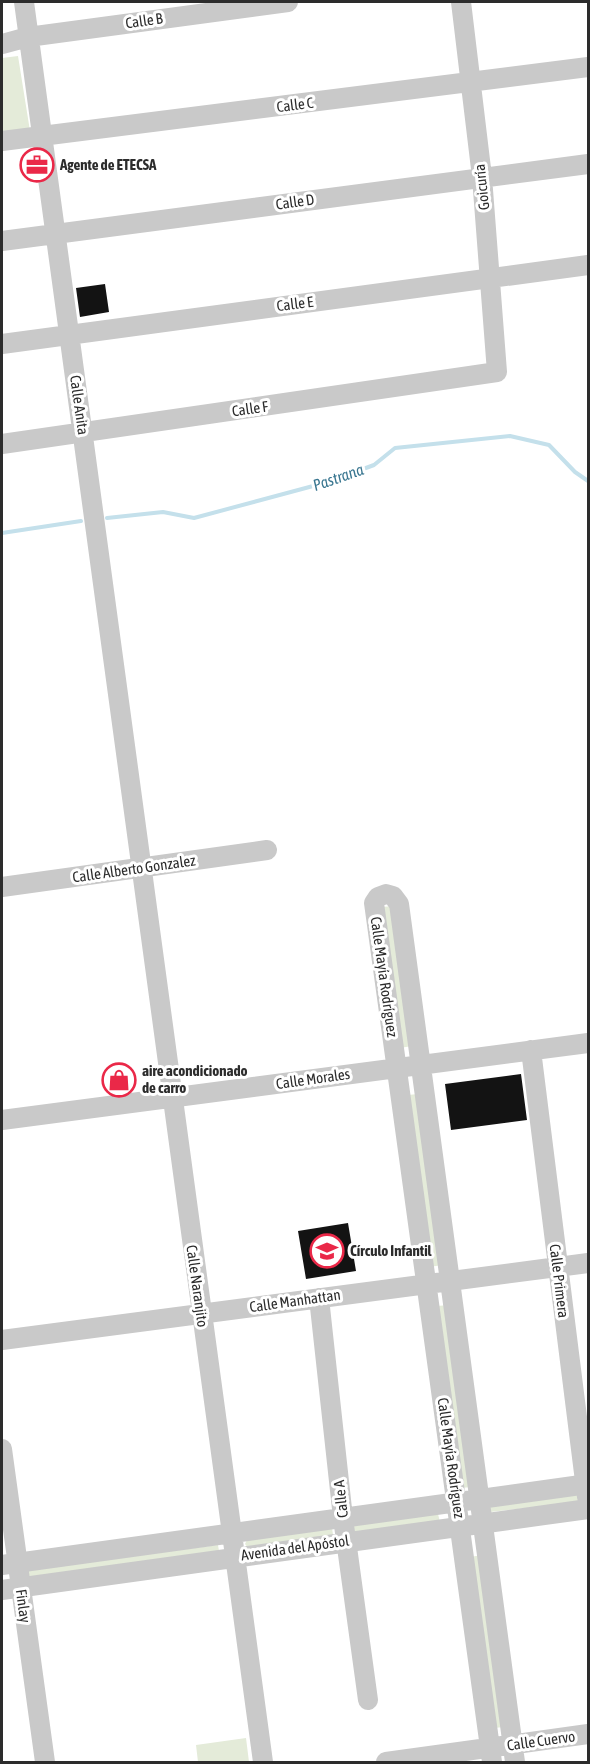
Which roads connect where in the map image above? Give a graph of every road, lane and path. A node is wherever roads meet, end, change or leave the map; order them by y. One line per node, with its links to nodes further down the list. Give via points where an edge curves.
1 (24, 2): 4 (street, Calle Anita)
2 (288, 2): 4 (street, Calle B)
3 (461, 2): 7 (street, Goicuría)
4 (28, 37): 5 (street, Calle B); 8 (street, Calle Anita)
5 (2, 44)
6 (588, 67): 7 (street, Calle C)
7 (470, 82): 8 (street, Calle C); 11 (street, Goicuría)
8 (42, 137): 9 (street, Calle C); 12 (street, Calle Anita)
9 (2, 141)
10 (588, 164): 11 (street, Calle D)
11 (482, 177): 12 (street, Calle D); 15 (street, Goicuría)
12 (54, 234): 13 (street, Calle D); 16 (street, Calle Anita)
13 (2, 241)
14 (588, 265): 15 (street, Calle E)
15 (490, 279): 16 (street, Calle E); 18 (street, Goicuría)
16 (69, 334): 17 (street, Calle E); 19 (street, Calle Anita)
17 (2, 344)
18 (497, 372): 19 (street, Calle F)
19 (83, 434): 20 (street, Calle F); 21 (street, Calle Anita)
20 (2, 444)
21 (135, 809): 23 (street, Calle Naranjito)
22 (267, 850): 23 (street, Calle Alberto Gonzalez)
23 (143, 867): 24 (street, Calle Alberto Gonzalez); 29 (street, Calle Naranjito)
24 (2, 887)
25 (588, 1043): 26 (street, Calle Morales)
26 (531, 1050): 27 (street, Calle Morales); 32 (street, Calle Primera)
27 (421, 1065): 28 (street, Calle Morales); 28 (street, Calle Mayía Rodríguez, via 399,904 386,894 374,903); 33 (street, Calle Mayía Rodríguez)
28 (397, 1068): 29 (street, Calle Morales); 34 (street, Calle Mayía Rodríguez)
29 (172, 1098): 30 (street, Calle Morales); 36 (street, Calle Naranjito)
30 (2, 1120)
31 (588, 1263): 32 (street, Calle Manhattan)
32 (557, 1267): 33 (street, Calle Manhattan); 39 (street, Calle Primera)
33 (450, 1280): 34 (street, Calle Manhattan); 40 (street, Calle Mayía Rodríguez)
34 (426, 1284): 35 (street, Calle Manhattan); 41 (street, Calle Mayía Rodríguez)
35 (320, 1298): 36 (street, Calle Manhattan); 43 (street, Calle A)
36 (201, 1314): 37 (street, Calle Manhattan); 46 (street, Calle Naranjito)
37 (2, 1340)
38 (2, 1449): 49 (street, Finlay)
39 (587, 1484): 40 (street, Avenida del Apóstol); 42 (street, Calle Primera)
40 (479, 1499): 41 (street, Avenida del Apóstol); 44 (street, Calle Mayía Rodríguez)
41 (457, 1502): 43 (street, Avenida del Apóstol); 45 (street, Calle Mayía Rodríguez)
42 (588, 1510): 44 (street, Avenida del Apóstol)
43 (343, 1518): 46 (street, Avenida del Apóstol); 47 (street, Calle A)
44 (483, 1523): 45 (street, Avenida del Apóstol); 53 (street, Calle Mayía Rodríguez)
45 (460, 1526): 47 (street, Avenida del Apóstol); 54 (street, Calle Mayía Rodríguez)
46 (231, 1535): 48 (street, Calle Naranjito); 49 (street, Avenida del Apóstol)
47 (346, 1541): 48 (street, Avenida del Apóstol); 51 (street, Calle A)
48 (234, 1557): 50 (street, Avenida del Apóstol); 56 (street, Calle Naranjito)
49 (9, 1564): 50 (street, Finlay)
50 (11, 1589): 55 (street, Finlay)
51 (368, 1700)
52 (588, 1734): 53 (street, Calle Cuervo)
53 (514, 1754): 54 (street, Calle Cuervo)
54 (491, 1755): 57 (street, Calle Cuervo)
55 (45, 1762)
56 (263, 1762)
57 (386, 1762)

